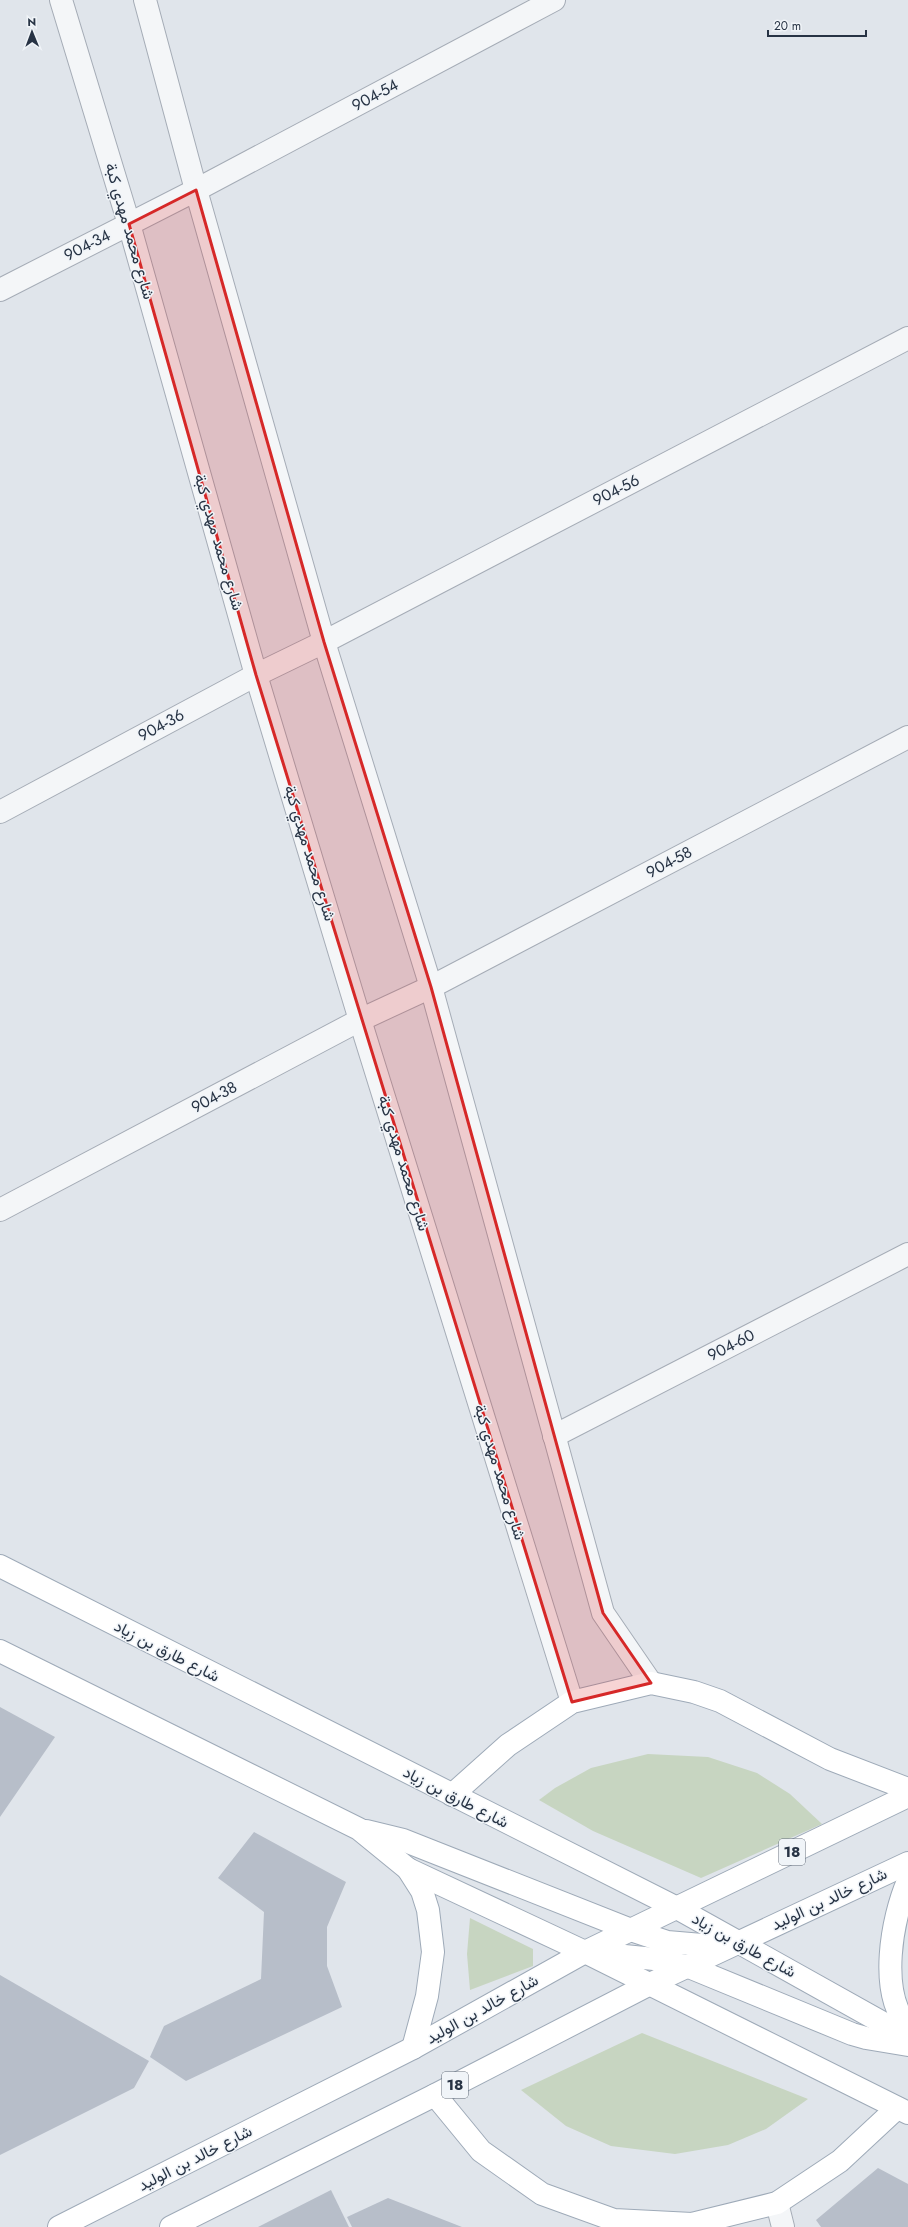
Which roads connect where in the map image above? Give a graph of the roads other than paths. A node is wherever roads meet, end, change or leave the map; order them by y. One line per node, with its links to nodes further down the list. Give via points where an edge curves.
1 (61, 0): 5 (street, شارع محمد مهدي كبة)
2 (145, 0): 4 (street)
3 (554, 0): 4 (street, 904-54)
4 (196, 190): 5 (street, 904-34); 8 (street)
5 (129, 224): 6 (street, 904-34); 9 (street, شارع محمد مهدي كبة)
6 (0, 290)
7 (908, 338): 8 (street, 904-56)
8 (324, 642): 9 (street, 904-36); 12 (street)
9 (256, 675): 11 (street, 904-36); 13 (street, شارع محمد مهدي كبة)
10 (908, 737): 12 (street, 904-58)
11 (0, 812)
12 (431, 987): 13 (street, 904-38); 16 (street)
13 (360, 1020): 14 (street, 904-38); 20 (street, شارع محمد مهدي كبة)
14 (0, 1210)
15 (908, 1254): 16 (street, 904-60)
16 (554, 1436): 19 (street, via 603,1613)
17 (0, 1566): 22 (main road, شارع طارق بن زياد)
18 (0, 1651): 24 (main road)
19 (651, 1683): 20 (main road); 21 (main road, via 694,1692 720,1701 830,1759)
20 (572, 1702): 22 (main road, via 508,1745)
21 (908, 1789)
22 (452, 1795): 28 (main road, شارع طارق بن زياد)
23 (908, 1796): 28 (main road, شارع خالد بن الوليد / 18)
24 (359, 1829): 26 (main road); 29 (main road, via 403,1840)
25 (908, 1863): 30 (main road, شارع خالد بن الوليد / 18)
26 (408, 1869): 31 (main road); 37 (main road, via 422,1891 428,1910 433,1952 427,1996)
27 (908, 1881): 34 (main road, via 894,1921 891,1970 894,1995 902,2019)
28 (677, 1908): 29 (main road, شارع خالد بن الوليد / 18); 30 (main road, شارع طارق بن زياد)
29 (631, 1930): 30 (main road, via 667,1942 702,1945); 31 (main road, شارع خالد بن الوليد / 18)
30 (738, 1942): 32 (main road, شارع خالد بن الوليد / 18); 35 (main road, شارع طارق بن زياد)
31 (585, 1952): 32 (main road, via 647,1958); 33 (main road); 37 (main road, شارع خالد بن الوليد / 18)
32 (689, 1967): 33 (main road, شارع خالد بن الوليد / 18); 36 (main road, via 852,2034)
33 (650, 1984): 38 (main road, شارع خالد بن الوليد / 18); 39 (main road)
34 (908, 2026)
35 (908, 2037)
36 (908, 2045)
37 (412, 2048): 42 (main road, شارع خالد بن الوليد / 18)
38 (435, 2096): 41 (main road, via 481,2151 542,2194 614,2220); 43 (main road, شارع خالد بن الوليد / 18)
39 (902, 2110): 40 (main road, via 840,2161)
40 (777, 2203): 41 (main road); 44 (street)
41 (693, 2226)
42 (59, 2227)
43 (171, 2227)
44 (783, 2227)

